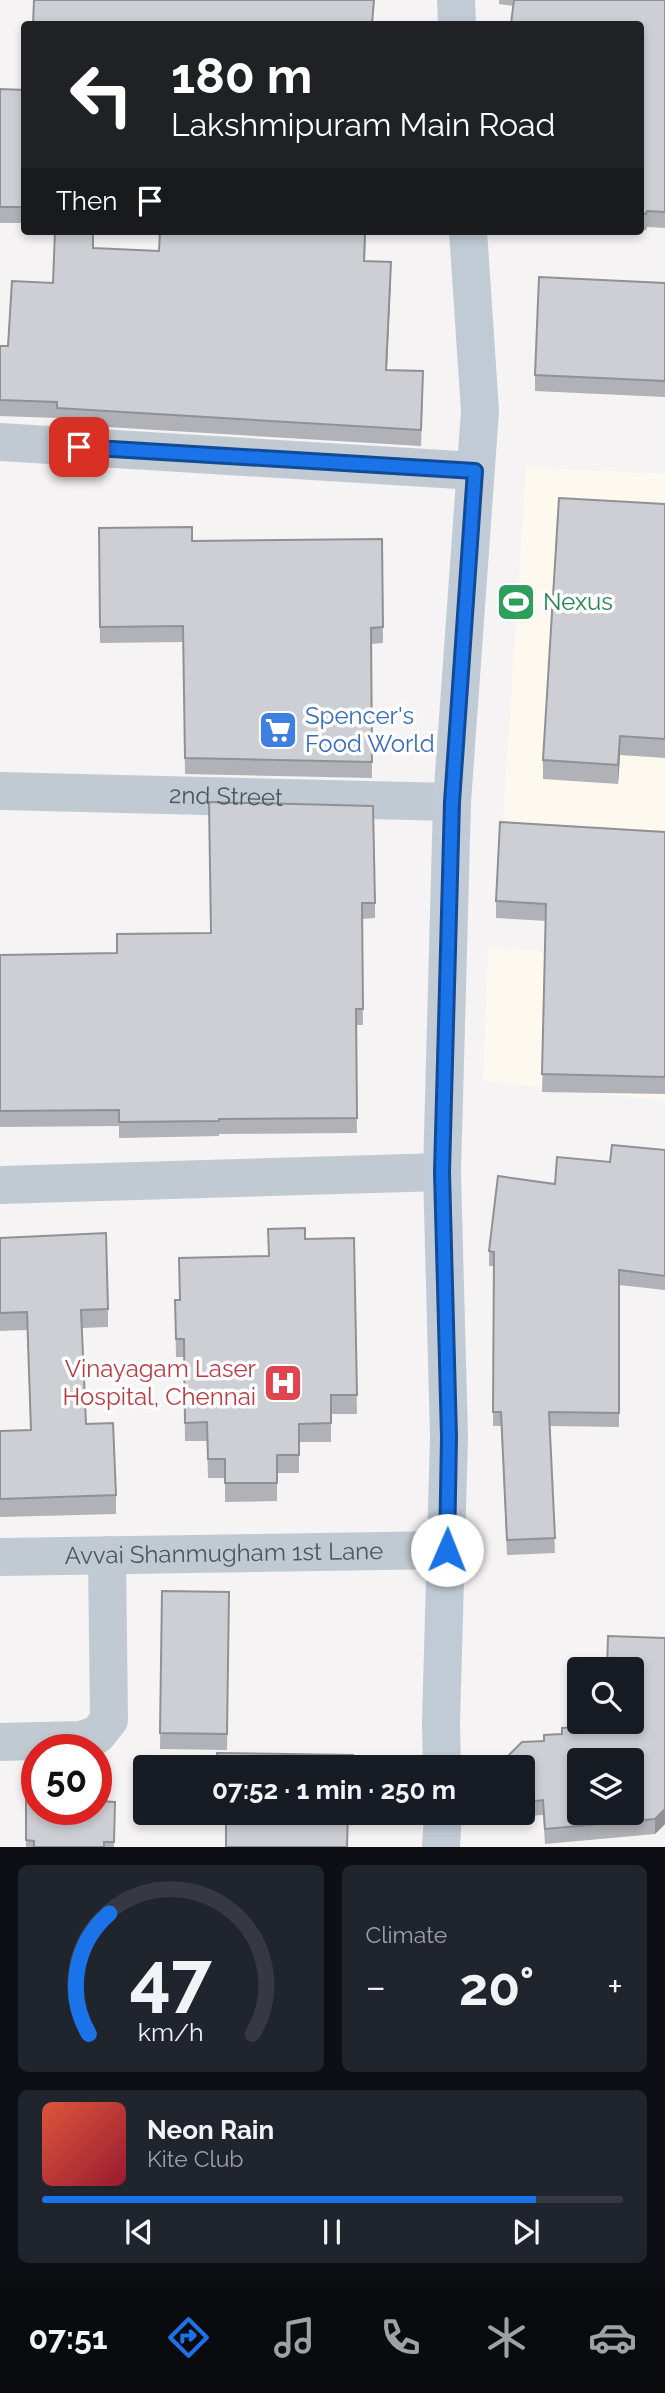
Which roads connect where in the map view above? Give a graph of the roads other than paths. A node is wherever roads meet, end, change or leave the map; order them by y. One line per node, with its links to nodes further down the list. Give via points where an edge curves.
1 (456, 0): 2 (main road)
2 (457, 21)
3 (468, 235): 5 (main road, via 480,411)
4 (0, 442): 5 (street)
5 (475, 471): 7 (main road)
6 (0, 791): 7 (street, 2nd Street)
7 (452, 802): 8 (main road)
8 (442, 1172): 9 (street); 10 (main road)
9 (0, 1185)
10 (447, 1550): 11 (street, Avvai Shanmugham 1st Lane); 14 (main road)
11 (107, 1555): 12 (street, Avvai Shanmugham 1st Lane); 13 (street, via 109,1720 97,1735 81,1740)
12 (0, 1558)
13 (0, 1742)
14 (442, 1755)

